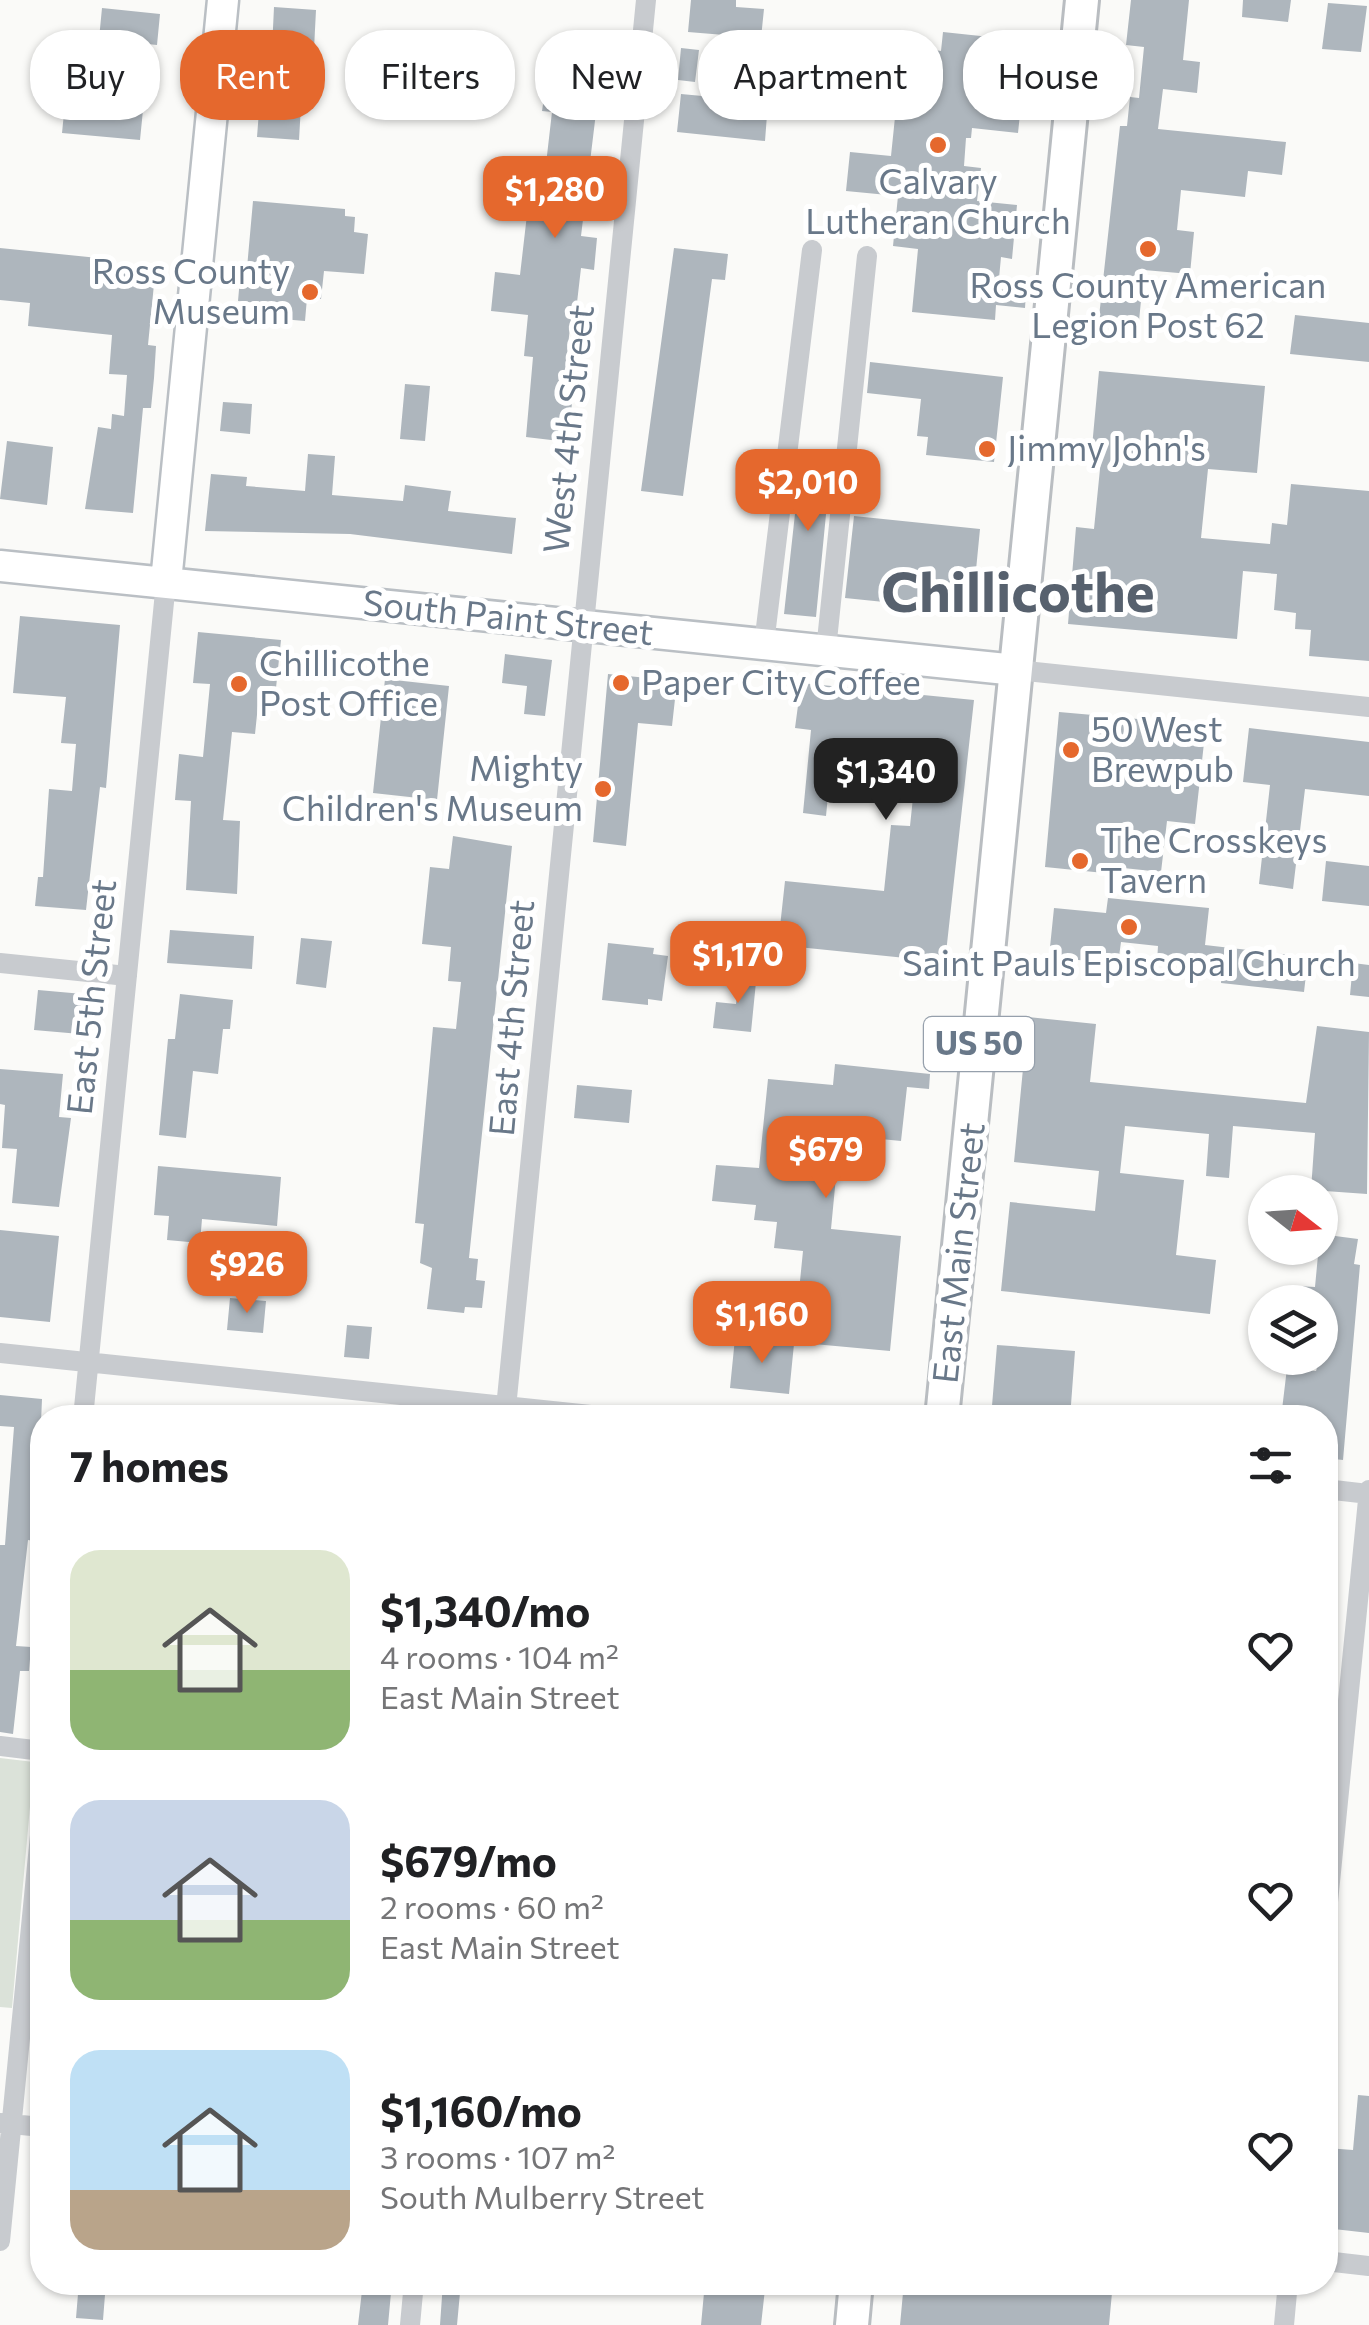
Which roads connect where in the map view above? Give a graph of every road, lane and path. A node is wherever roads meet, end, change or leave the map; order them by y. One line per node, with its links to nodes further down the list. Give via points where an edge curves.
1 (223, 0): 7 (main road)
2 (646, 0): 8 (street, West 4th Street)
3 (1082, 0): 11 (main road, US 50)
4 (812, 250): 9 (street)
5 (868, 256): 10 (street)
6 (0, 566): 7 (main road, South Paint Street)
7 (166, 582): 8 (main road, South Paint Street); 14 (street, East 5th Street)
8 (582, 625): 9 (main road, South Paint Street); 19 (street, East 4th Street)
9 (764, 644): 10 (main road, South Paint Street)
10 (826, 650): 11 (main road, South Paint Street)
11 (1016, 670): 12 (street); 20 (main road, East Main Street / US 50)
12 (1369, 707)
13 (0, 963): 14 (street)
14 (127, 976): 16 (street, East 5th Street)
15 (0, 1353): 16 (street)
16 (89, 1361): 17 (street, East 5th Street); 18 (street)
17 (84, 1405)
18 (456, 1405)
19 (507, 1405)
20 (943, 1405)
21 (1338, 1490): 22 (street)
22 (1369, 1493): 25 (street)
23 (0, 1746): 24 (street)
24 (30, 1749)
25 (1338, 1802)
26 (30, 1915): 27 (street)
27 (5, 2124): 28 (street); 29 (street)
28 (30, 2126)
29 (0, 2242)
30 (1338, 2262): 31 (street)
31 (1369, 2266)
32 (413, 2295): 35 (street)
33 (855, 2295): 36 (main road)
34 (1287, 2295): 37 (street)
35 (410, 2325)
36 (852, 2325)
37 (1284, 2325)

